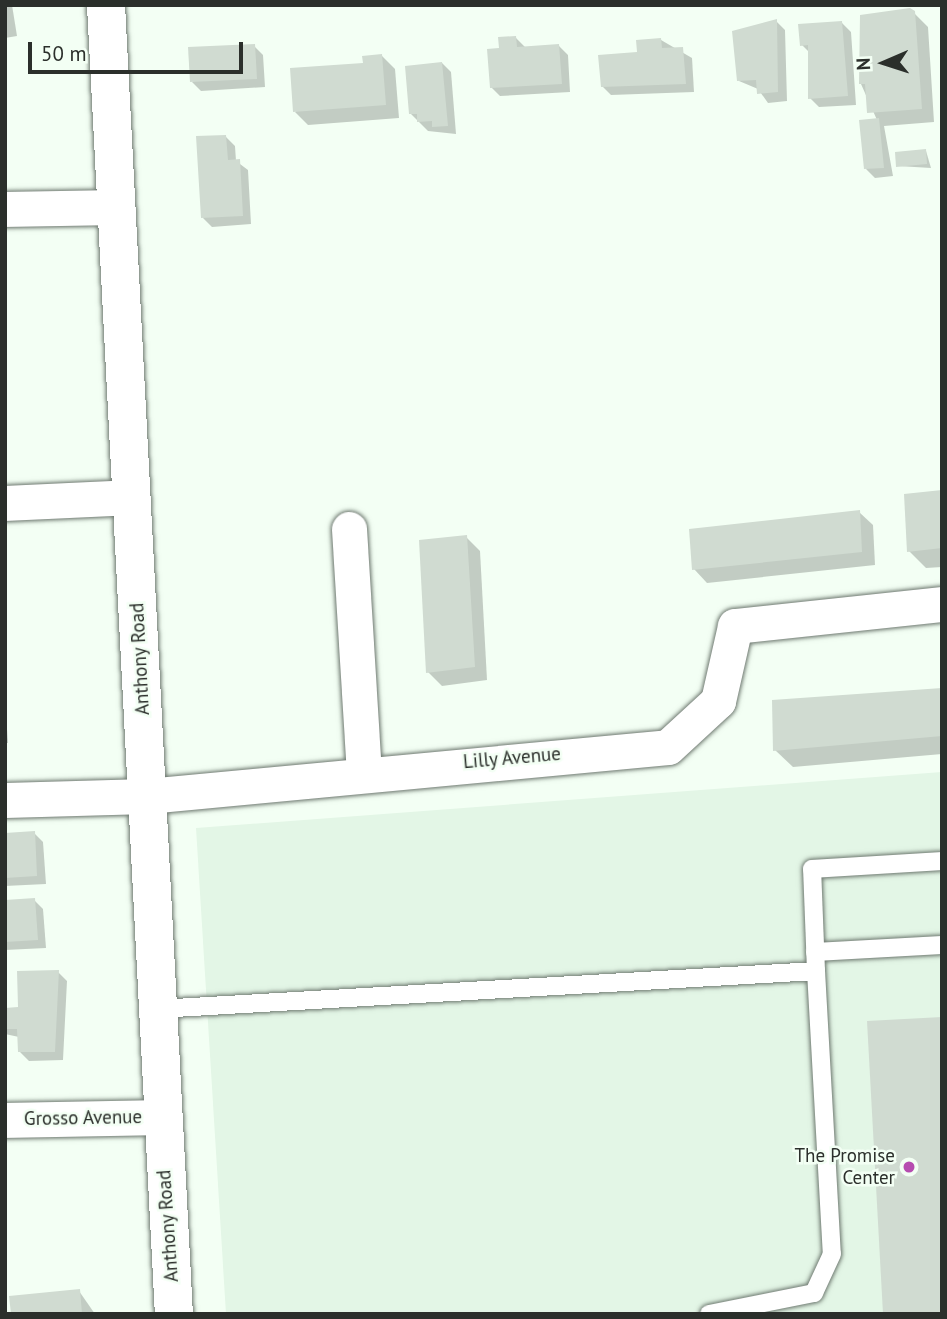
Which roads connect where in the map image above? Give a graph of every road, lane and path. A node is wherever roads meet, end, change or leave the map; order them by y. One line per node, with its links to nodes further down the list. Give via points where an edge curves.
1 (106, 5): 2 (street, Anthony Road)
2 (115, 207): 3 (street); 4 (street, Anthony Road)
3 (5, 209)
4 (132, 497): 5 (street); 9 (street, Anthony Road)
5 (5, 503)
6 (349, 530): 8 (street)
7 (942, 604): 8 (street, Lilly Avenue, via 735,626 718,701 668,747)
8 (365, 773): 9 (street, Lilly Avenue)
9 (147, 796): 10 (street, Lilly Avenue); 15 (street, Anthony Road)
10 (5, 800)
11 (942, 861): 13 (lane, via 812,869)
12 (942, 945): 13 (lane)
13 (815, 952): 14 (lane)
14 (816, 971): 15 (lane); 19 (lane, via 832,1254 814,1293)
15 (157, 1009): 16 (street, Anthony Road)
16 (161, 1117): 17 (street, Grosso Avenue); 18 (street, Anthony Road)
17 (5, 1120)
18 (174, 1314)
19 (709, 1314)

